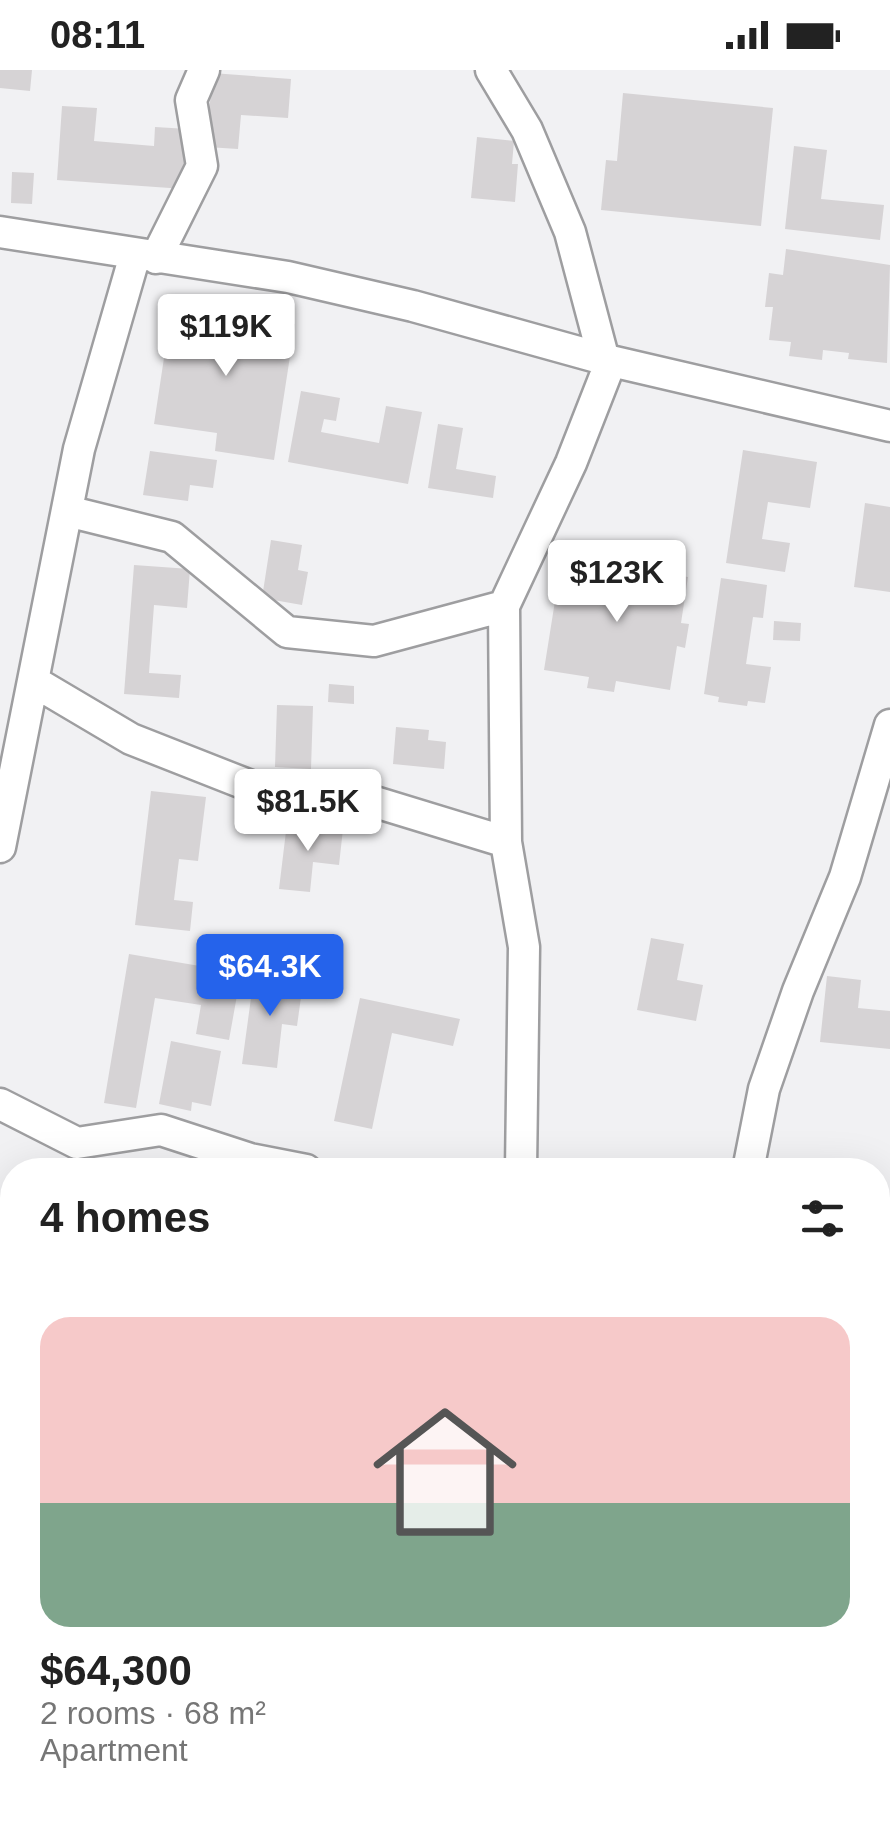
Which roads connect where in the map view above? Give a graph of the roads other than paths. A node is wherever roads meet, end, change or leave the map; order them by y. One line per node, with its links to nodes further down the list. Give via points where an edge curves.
1 (204, 70): 4 (street, via 191,100 202,166)
2 (492, 70): 5 (street, via 527,130 570,232)
3 (0, 232): 4 (street)
4 (145, 256): 5 (street, via 288,276); 7 (street, via 79,449)
5 (608, 360): 6 (street); 8 (street, via 571,463)
6 (890, 426)
7 (67, 512): 8 (street, via 172,537 287,632 374,641); 9 (street)
8 (504, 606): 11 (street)
9 (33, 681): 11 (street, via 130,739 254,786 375,802); 12 (street)
10 (890, 726): 16 (street, via 844,876 764,1088)
11 (506, 842): 15 (street, via 524,947)
12 (0, 847)
13 (0, 1104): 14 (street, via 77,1143 161,1130)
14 (247, 1158)
15 (521, 1158)
16 (750, 1158)

